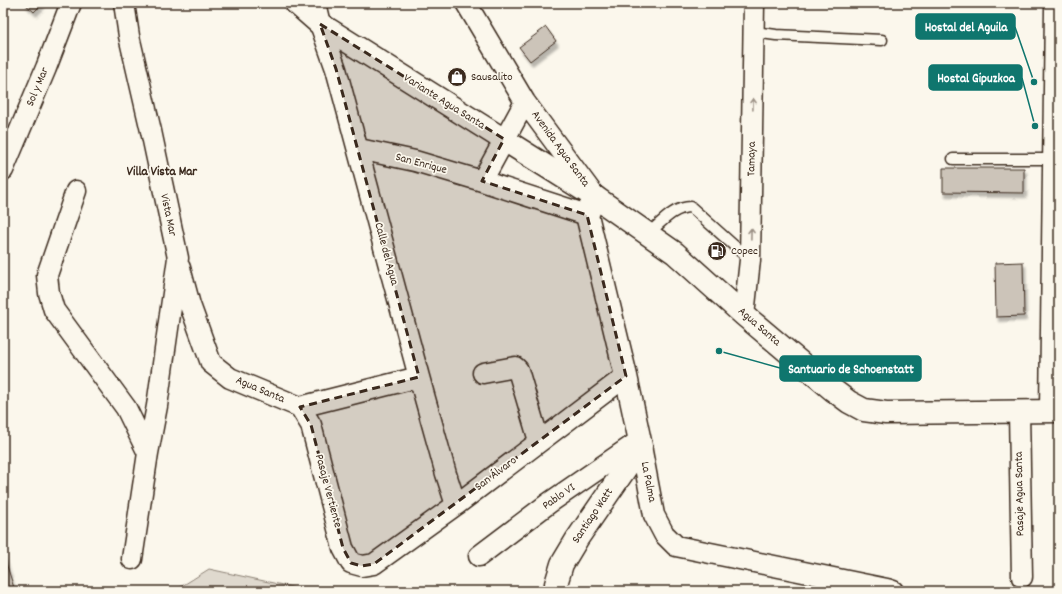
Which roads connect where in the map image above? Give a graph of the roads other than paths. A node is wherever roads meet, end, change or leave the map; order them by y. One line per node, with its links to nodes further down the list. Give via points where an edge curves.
1 (71, 3): 12 (street, Sol y Mar, via 46,68)
2 (124, 3): 22 (street, Vista Mar)
3 (296, 3): 8 (main road, Variante Agua Santa)
4 (315, 3): 8 (street, Calle del Agua)
5 (466, 3): 11 (street, Avenida Agua Santa)
6 (754, 3): 9 (street, Tamaya)
7 (1053, 7): 16 (street)
8 (320, 24): 13 (main road, Variante Agua Santa); 14 (street, Calle del Agua, via 336,68)
9 (754, 32): 10 (lane); 23 (street, Tamaya, one-way to 9)
10 (882, 40)
11 (525, 102): 13 (street, Avenida Agua Santa); 20 (street, Avenida Agua Santa)
12 (9, 135): 17 (street, Sol y Mar)
13 (504, 140): 18 (street); 20 (main road, Variante Agua Santa)
14 (359, 149): 18 (street, San Enrique, via 415,161); 28 (street, Calle del Agua)
15 (952, 158): 16 (lane)
16 (1053, 159): 24 (street)
17 (3, 170)
18 (482, 181): 20 (street, San Enrique)
19 (76, 191): 31 (street, via 47,275 49,293 54,310)
20 (591, 206): 21 (main road, Agua Santa); 27 (main road, La Palma)
21 (648, 234): 23 (lane, via 676,210 691,207); 25 (main road, Agua Santa, via 675,253)
22 (178, 258): 29 (street, Vista Mar); 30 (street, Agua Santa, via 190,305 211,363 230,378)
23 (750, 260): 25 (street, Tamaya)
24 (1055, 264): 32 (street)
25 (744, 315): 33 (main road, Agua Santa, via 849,402 864,410 886,413)
26 (483, 373): 34 (street, via 515,367 518,370)
27 (626, 376): 34 (street, San Álvaro); 35 (main road, La Palma)
28 (419, 377): 30 (street, Agua Santa); 37 (street, Calle del Agua)
29 (157, 406): 31 (street); 36 (street, Vista Mar)
30 (300, 407): 40 (street, Pasaje Vertiente, via 311,425 343,548 351,563)
31 (126, 408): 36 (street)
32 (1054, 411): 33 (main road, Agua Santa)
33 (1019, 412): 41 (street, Pasaje Agua Santa)
34 (539, 441): 37 (street, San Álvaro)
35 (640, 443): 38 (street, Pablo VI, via 549,503); 42 (main road, Santiago Watt, via 562,564); 43 (street, La Palma, via 654,515 664,534 676,546)
36 (148, 454): 39 (street, Vista Mar)
37 (456, 505): 40 (street, San Álvaro, via 374,564)
38 (480, 556)
39 (132, 559)
40 (362, 566)
41 (1022, 577)
42 (556, 591)
43 (893, 591)

